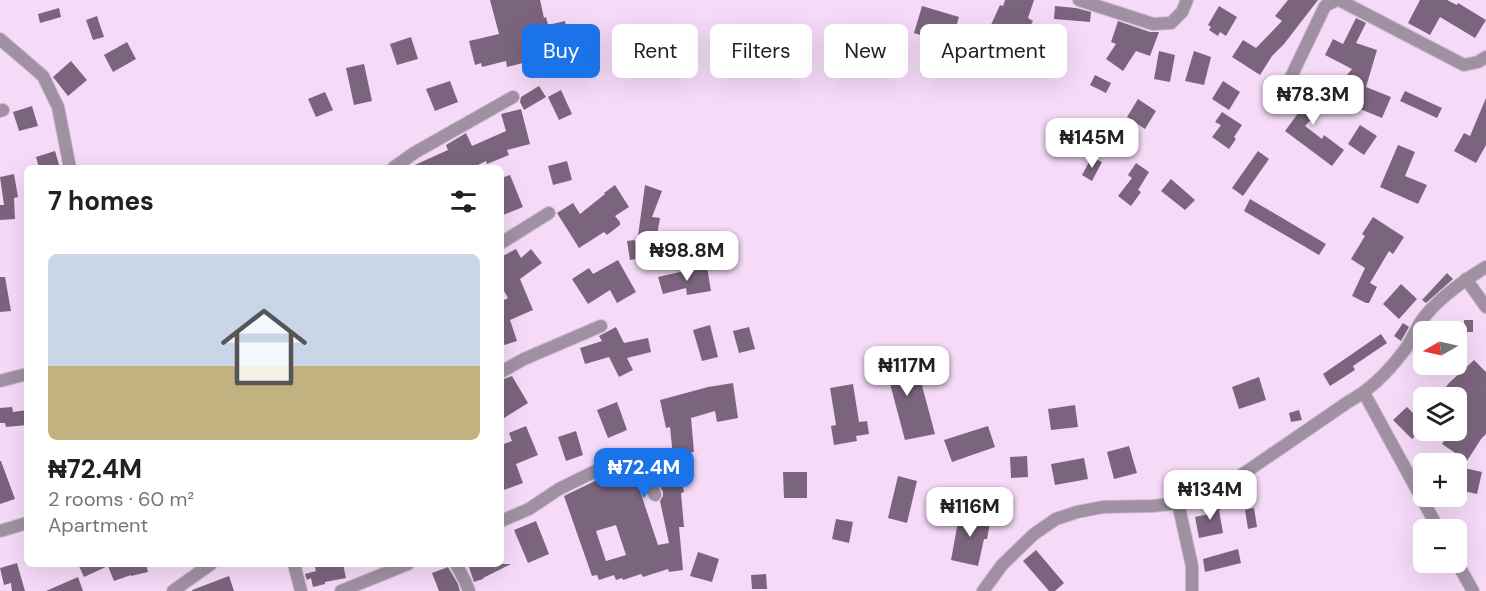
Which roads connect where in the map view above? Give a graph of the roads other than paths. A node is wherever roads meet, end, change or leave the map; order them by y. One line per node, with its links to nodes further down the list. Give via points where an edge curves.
1 (1079, 0): 2 (street, via 1153,24 1171,23)
2 (1187, 0)
3 (1338, 0): 5 (street, via 1464,65); 6 (street, via 1325,6)
4 (0, 39): 8 (street, via 43,75 58,107)
5 (1486, 57)
6 (1291, 77)
7 (513, 97): 9 (street)
8 (69, 165)
9 (397, 165)
10 (549, 213): 11 (street)
11 (504, 241)
12 (1486, 267): 13 (street)
13 (1466, 279): 14 (street); 19 (street, via 1435,305 1404,351)
14 (1486, 307)
15 (601, 326): 16 (street)
16 (504, 370)
17 (24, 375): 18 (street)
18 (0, 381)
19 (1364, 393): 21 (street, via 1237,477); 22 (street)
20 (655, 495): 23 (street, via 639,459 632,455)
21 (1178, 503): 35 (street, via 1103,507 1056,519 1002,565); 36 (street, via 1192,566)
22 (1433, 519)
23 (504, 520)
24 (24, 524): 25 (street)
25 (0, 531)
26 (207, 567): 31 (street)
27 (295, 567): 32 (street)
28 (401, 567): 33 (street)
29 (458, 567): 34 (street)
30 (1463, 573): 37 (street)
31 (172, 591)
32 (300, 591)
33 (341, 591)
34 (469, 591)
35 (982, 591)
36 (1192, 591)
37 (1473, 591)

